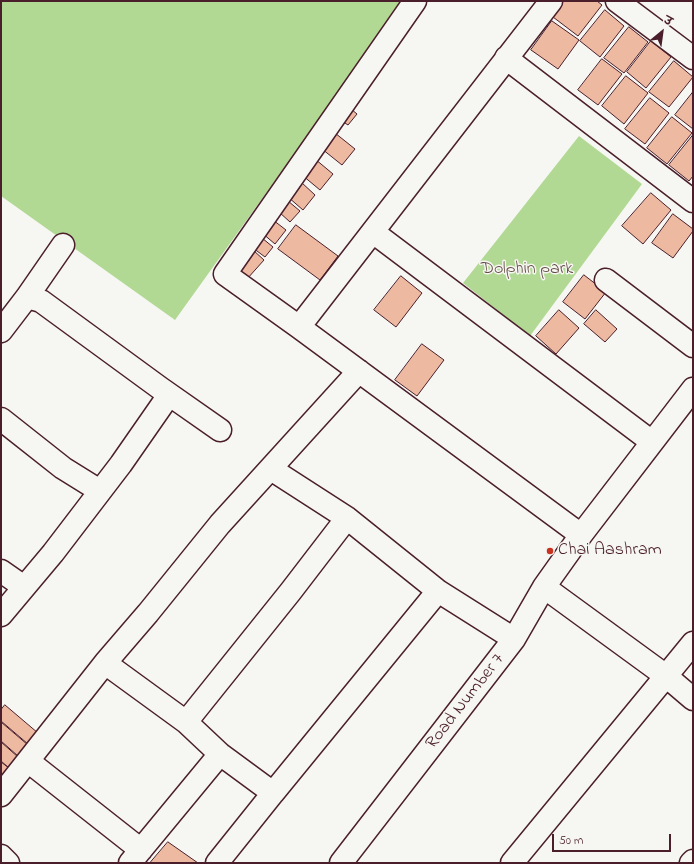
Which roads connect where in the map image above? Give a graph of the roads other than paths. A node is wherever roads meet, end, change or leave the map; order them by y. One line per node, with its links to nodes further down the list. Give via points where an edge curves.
1 (415, 1): 11 (street, via 225,274)
2 (551, 1): 4 (street)
3 (617, 1): 5 (street)
4 (506, 58): 6 (street); 7 (street)
5 (693, 58)
6 (693, 200)
7 (373, 232): 11 (street); 19 (street)
8 (63, 245): 10 (street)
9 (606, 280): 13 (street)
10 (27, 297): 12 (street); 16 (street, via 41,301)
11 (299, 327): 14 (street)
12 (1, 331)
13 (693, 346)
14 (359, 371): 20 (street); 23 (street)
15 (693, 389): 19 (street, Road Number 7)
16 (170, 395): 18 (street); 21 (street)
17 (1, 419): 21 (street, via 63,468)
18 (220, 430)
19 (652, 442): 23 (street, Road Number 7)
20 (271, 469): 22 (street); 31 (street, via 220,524)
21 (100, 491): 25 (street)
22 (347, 518): 27 (street); 34 (street, via 292,591)
23 (581, 535): 26 (street, Road Number 7)
24 (1, 571): 25 (street)
25 (24, 587): 28 (street)
26 (544, 587): 29 (street, Road Number 7); 32 (street)
27 (438, 591): 29 (street); 37 (street)
28 (1, 615)
29 (514, 639): 43 (street, Road Number 7)
30 (693, 643): 32 (street)
31 (105, 662): 34 (street); 36 (street)
32 (666, 676): 33 (street); 44 (street)
33 (693, 699)
34 (186, 722): 35 (street)
35 (220, 754): 37 (street); 40 (street)
36 (28, 761): 38 (street); 40 (street)
37 (273, 793): 42 (street)
38 (1, 795)
39 (1, 856): 41 (street)
40 (135, 856)
41 (8, 863)
42 (217, 863)
43 (341, 863)
44 (512, 863)

